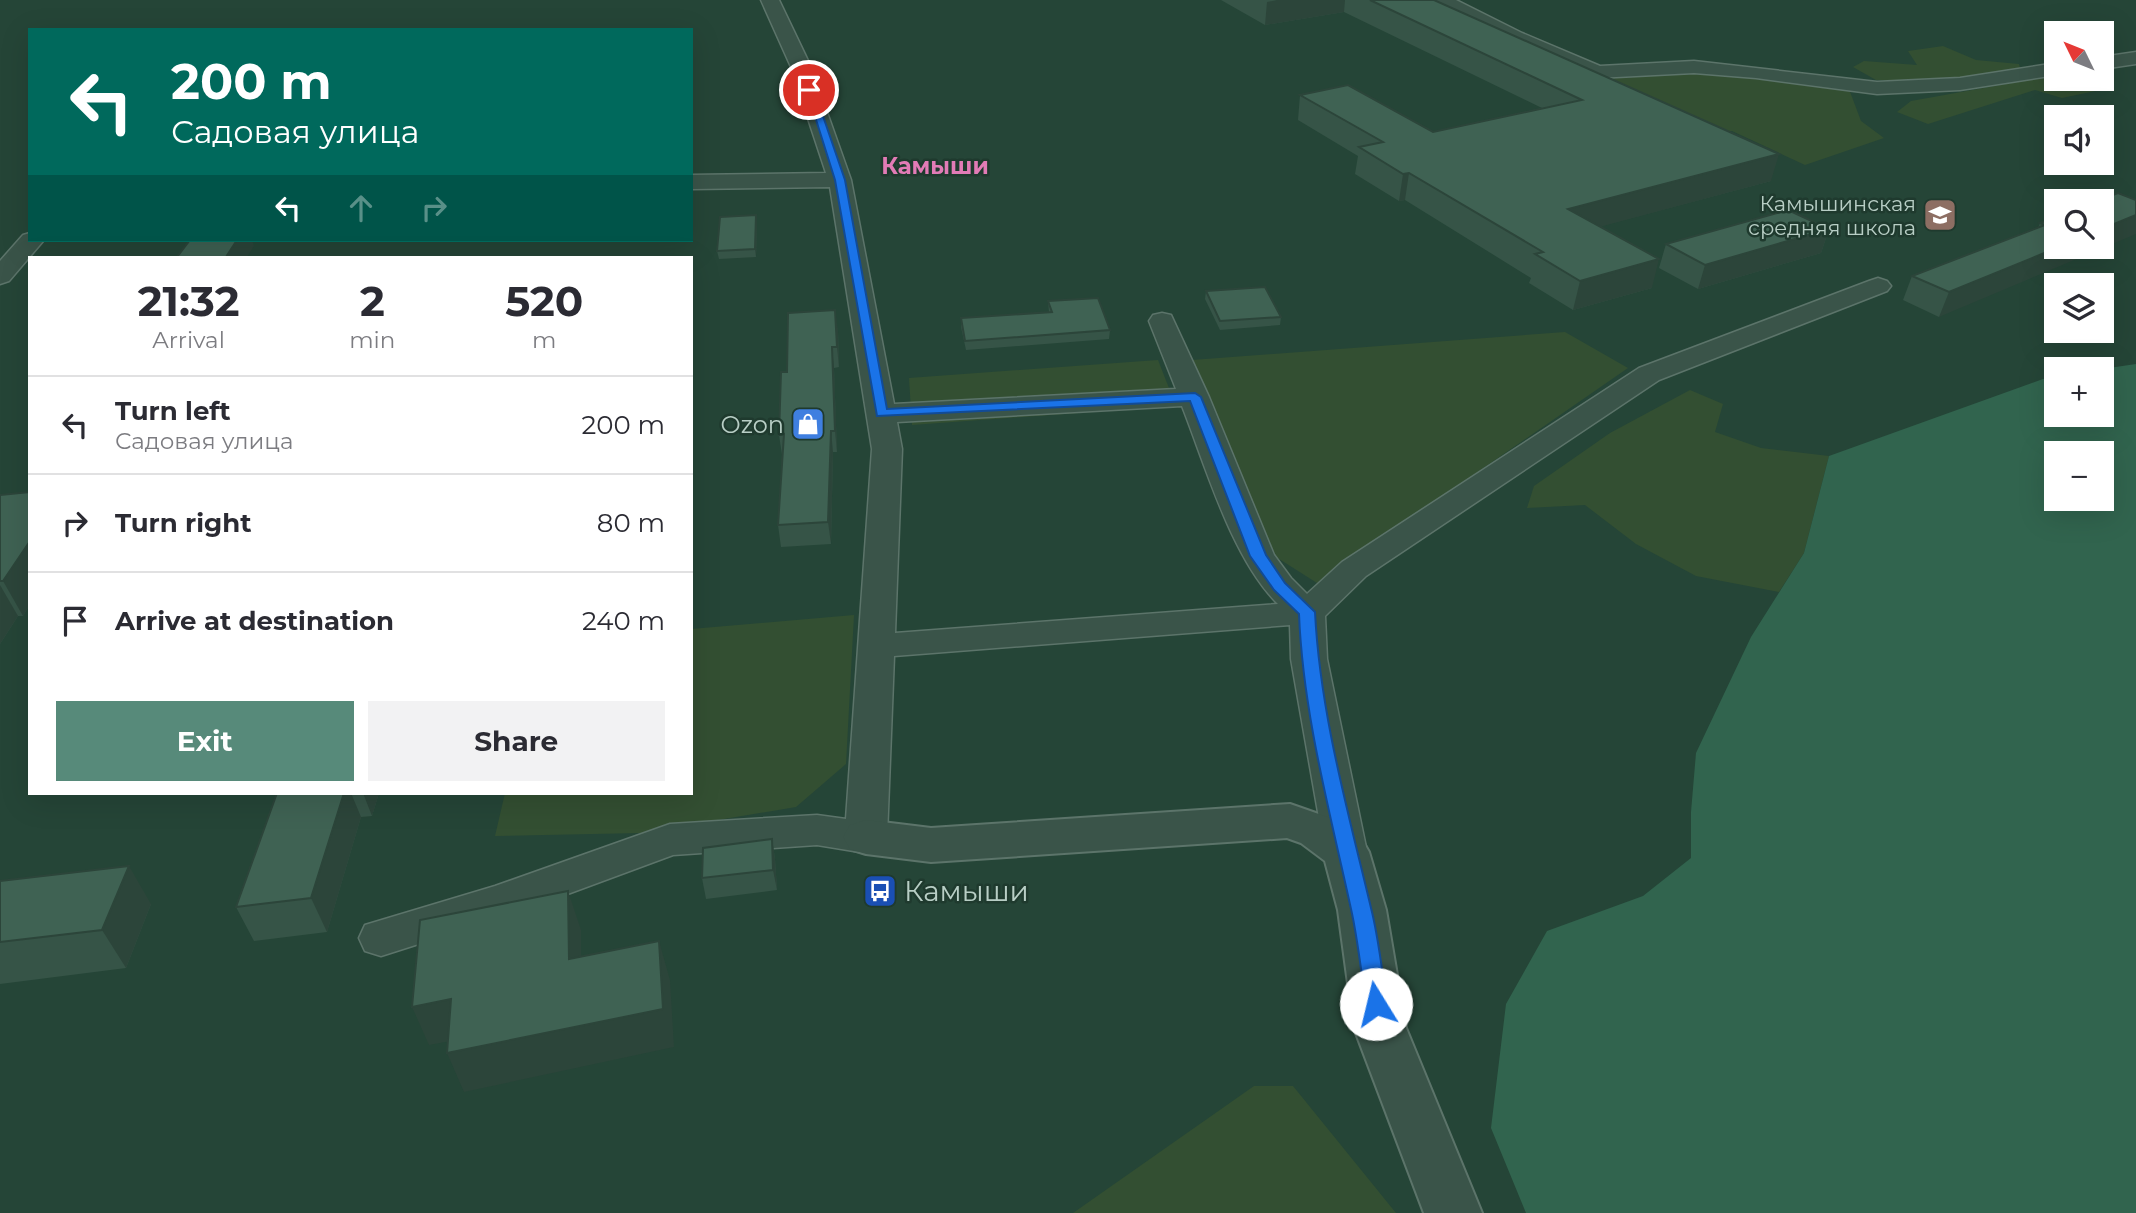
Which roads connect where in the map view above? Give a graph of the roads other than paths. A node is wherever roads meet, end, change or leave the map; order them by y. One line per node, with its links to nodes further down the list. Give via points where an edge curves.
1 (770, 0): 6 (street, via 801,67)
2 (1442, 0): 5 (street, via 1597,72 1694,67 1877,88 1960,84)
3 (2136, 58): 4 (street)
4 (2114, 61)
5 (2044, 71)
6 (840, 180): 7 (street); 13 (street)
7 (693, 182)
8 (30, 242): 9 (street)
9 (0, 276)
10 (1878, 286): 14 (street, via 1649,374 1354,569)
11 (1161, 321): 12 (street)
12 (1195, 397): 13 (street); 14 (street, via 1258,556 1279,586)
13 (881, 414): 15 (street, via 887,449)
14 (1307, 612): 15 (street); 17 (street, via 1309,659)
15 (877, 646): 16 (street)
16 (866, 837): 17 (street, via 931,845 1290,821 1317,831); 18 (street, via 817,831 670,840)
17 (1346, 852): 19 (street, via 1362,910 1380,1028)
18 (381, 939)
19 (1453, 1213)

